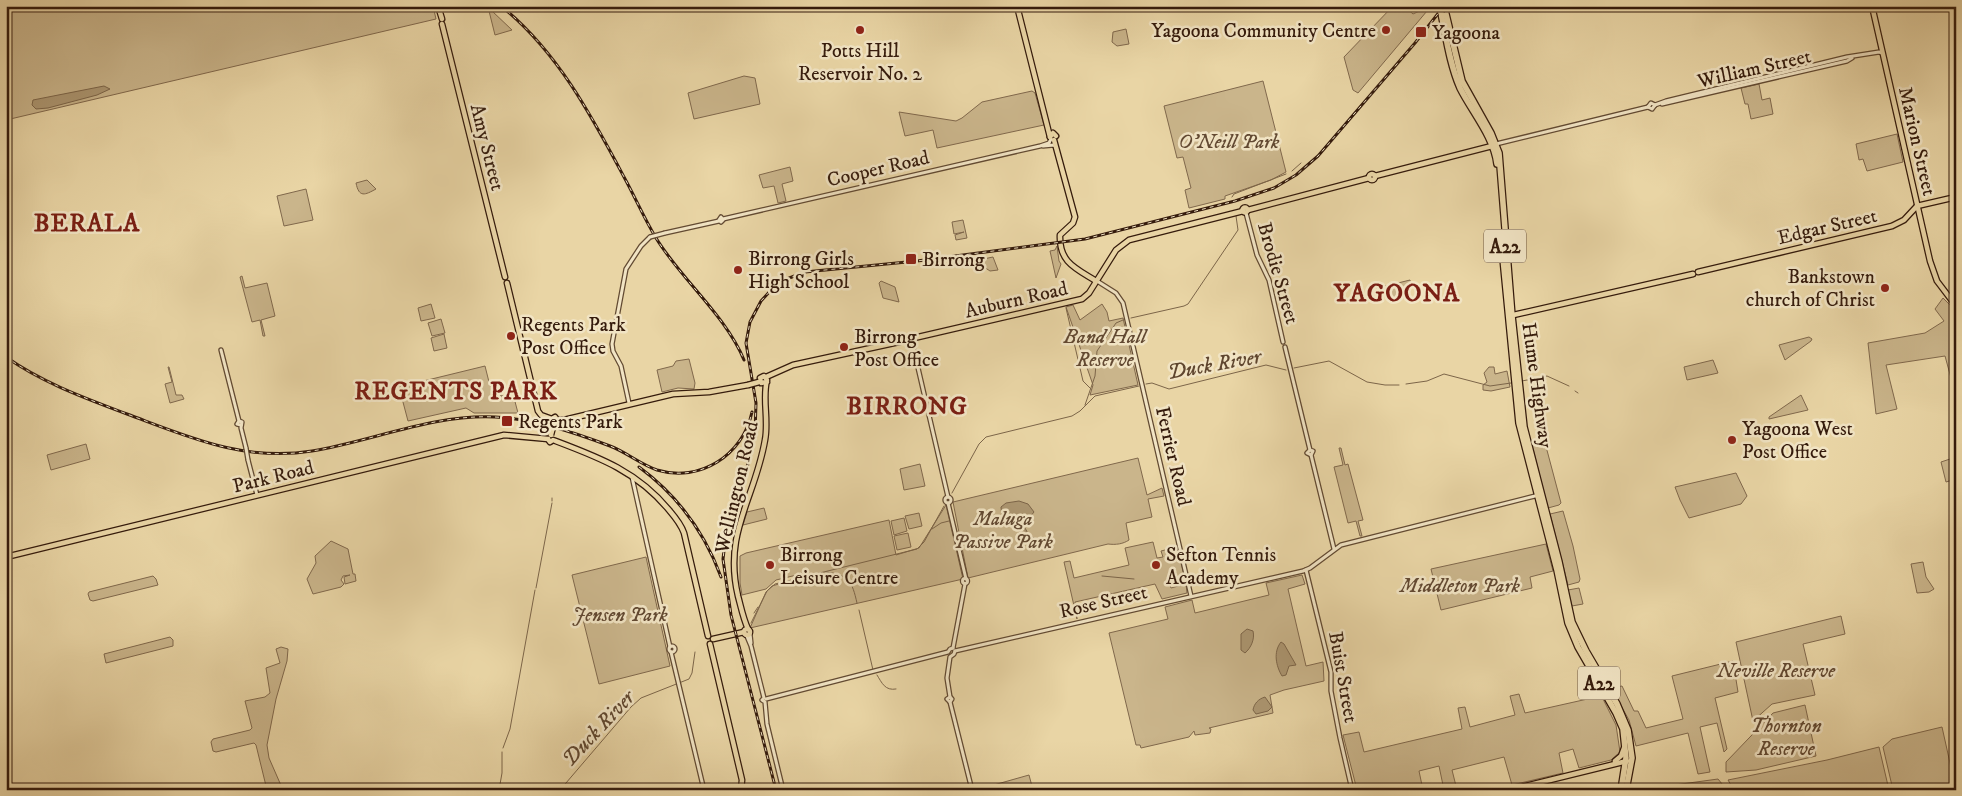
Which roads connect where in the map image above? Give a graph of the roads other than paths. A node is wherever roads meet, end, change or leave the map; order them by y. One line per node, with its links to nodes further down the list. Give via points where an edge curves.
1 (438, 6): 24 (main road, Amy Street, via 505,277 509,279 507,283 538,411)
2 (1017, 6): 6 (main road)
3 (1872, 6): 5 (main road, Marion Street)
4 (1442, 9): 7 (highway, Hume Highway / A22, via 1458,81)
5 (1882, 53): 7 (street, William Street, via 1837,60 1661,104 1651,103); 11 (main road, Marion Street)
6 (1053, 137): 8 (street, Cooper Road, via 1050,144); 9 (main road)
7 (1494, 145): 12 (main road, Auburn Road, via 1375,176 1372,174 1369,178); 16 (highway, Hume Highway / A22, via 1501,163); 19 (highway, Hume Highway / A22)
8 (1040, 146): 9 (street, via 1054,146); 23 (street, Cooper Road, bridge, via 724,220 720,217 719,220 650,237 627,265 612,344 612,351 621,366)
9 (1059, 154): 15 (main road, Ferrier Road, via 1075,216 1073,223 1060,234 1061,251 1065,260)
10 (1956, 196): 11 (main road)
11 (1917, 206): 13 (main road, Edgar Street); 14 (main road, Marion Street)
12 (1246, 211): 15 (main road, Auburn Road, via 1130,240 1115,252); 29 (street, Brodie Street, via 1286,344 1310,450 1307,453 1311,455)
13 (1906, 218): 14 (main road, via 1914,216); 18 (main road, Edgar Street, via 1892,226)
14 (1921, 222): 17 (main road, Marion Street, via 1934,274)
15 (1096, 280): 20 (main road, Auburn Road, via 1086,296 1079,300); 32 (street, Ferrier Road, via 1116,293 1123,303)
16 (1511, 306): 18 (main road); 19 (highway, Hume Highway / A22)
17 (1956, 306)
18 (1521, 315): 19 (main road, Edgar Street)
19 (1510, 316): 27 (highway, Hume Highway / A22, via 1523,420)
20 (911, 340): 22 (main road, Auburn Road, via 790,366); 35 (street, via 948,497 945,500 949,503 968,581)
21 (221, 350): 28 (street, bridge)
22 (763, 381): 23 (main road, Auburn Road, bridge); 33 (main road, Wellington Road, via 767,418 764,450 734,548 735,578)
23 (629, 403): 24 (main road, Auburn Road)
24 (554, 421): 25 (main road, bridge)
25 (551, 438): 26 (main road, Park Road, via 601,458); 28 (main road, Park Road, via 504,435)
26 (632, 476): 34 (main road, Park Road, via 665,506 682,527); 42 (street, via 671,646 669,649)
27 (1540, 495): 29 (street, Rose Street); 38 (highway, Hume Highway / A22, via 1570,630 1616,713); 39 (highway, Hume Highway / A22, via 1572,622 1625,720 1631,742)
28 (257, 496): 30 (main road, Park Road)
29 (1334, 549): 31 (street, Rose Street)
30 (6, 557)
31 (1306, 570): 32 (street, Rose Street); 46 (street, Buist Street, via 1331,672 1331,691)
32 (1191, 596): 35 (street, Rose Street)
33 (746, 632): 34 (main road); 37 (street, Wellington Road)
34 (711, 638): 43 (main road, via 742,780)
35 (954, 650): 36 (street, via 950,649)
36 (950, 654): 37 (street); 45 (street, via 947,678 950,702)
37 (765, 700): 44 (street, Wellington Road, via 768,728)
38 (1624, 737): 39 (highway, Hume Highway / A22); 40 (main road, via 1621,756)
39 (1629, 761): 40 (main road); 41 (highway, Hume Highway / A22); 49 (highway, Hume Highway / A22)
40 (1607, 765): 41 (main road, via 1621,767); 47 (main road)
41 (1624, 781): 48 (highway, Hume Highway / A22)
42 (704, 790)
43 (741, 790)
44 (784, 790)
45 (972, 790)
46 (1352, 790)
47 (1509, 790)
48 (1621, 790)
49 (1626, 790)

